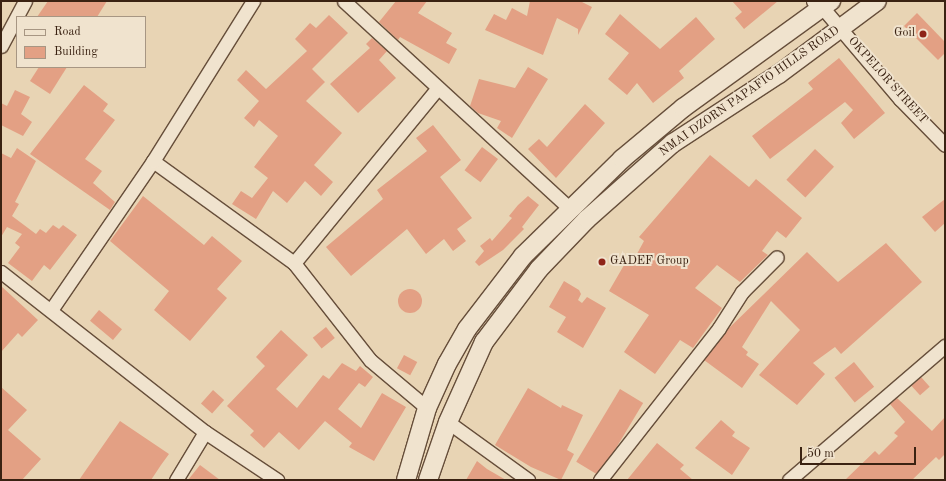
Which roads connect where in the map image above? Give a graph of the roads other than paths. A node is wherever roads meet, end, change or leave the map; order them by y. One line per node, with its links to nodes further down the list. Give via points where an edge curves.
1 (26, 1): 6 (street)
2 (253, 1): 12 (street)
3 (344, 1): 10 (street)
4 (877, 1): 8 (street, NMAI DZORN PAPAFIO HILLS ROAD)
5 (822, 3): 8 (street, OKPELOR STREET); 13 (street, NMAI DZORN PAPAFIO HILLS ROAD, via 682,108 622,159)
6 (18, 16)
7 (16, 19): 9 (street)
8 (840, 28): 11 (street, OKPELOR STREET, via 900,99); 20 (street, NMAI DZORN PAPAFIO HILLS ROAD, via 779,74 673,143 587,219 539,269 484,342)
9 (1, 46)
10 (437, 89): 13 (street); 15 (street)
11 (945, 145)
12 (153, 160): 15 (street); 17 (street)
13 (571, 210): 19 (street, NMAI DZORN PAPAFIO HILLS ROAD, via 523,256 490,296 467,329)
14 (778, 257): 27 (street, via 742,292 719,328)
15 (294, 263): 19 (street, via 370,360)
16 (1, 272): 17 (street)
17 (51, 310): 21 (street)
18 (945, 346): 28 (street)
19 (427, 408): 24 (street, NMAI DZORN PAPAFIO HILLS ROAD)
20 (448, 422): 25 (street, NMAI DZORN PAPAFIO HILLS ROAD); 26 (street)
21 (205, 432): 22 (street); 23 (street)
22 (176, 480)
23 (277, 480)
24 (406, 480)
25 (428, 480)
26 (528, 480)
27 (600, 480)
28 (789, 480)

